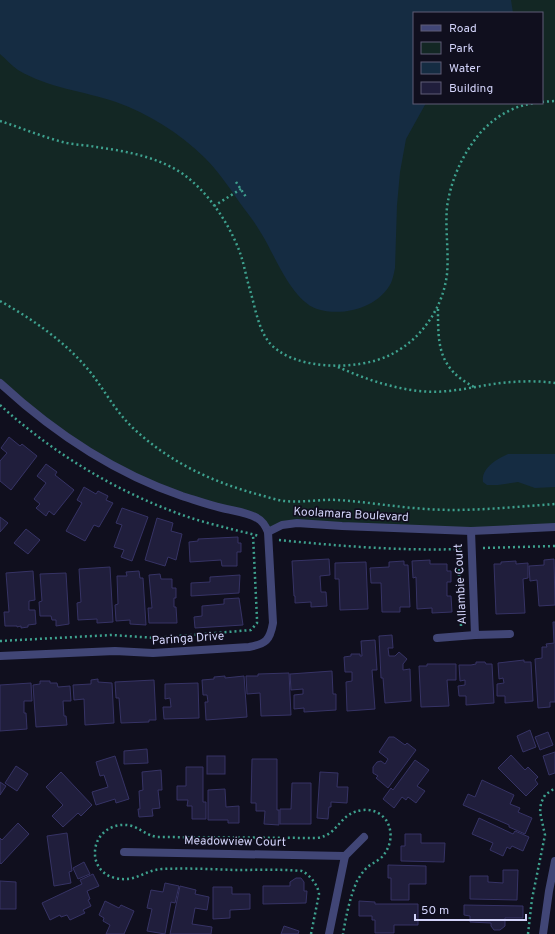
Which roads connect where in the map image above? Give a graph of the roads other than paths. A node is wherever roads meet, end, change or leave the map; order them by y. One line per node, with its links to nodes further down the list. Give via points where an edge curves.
1 (0, 383): 4 (street, via 64,434 116,467 180,495 250,515 259,519)
2 (555, 527): 3 (street, Koolamara Boulevard)
3 (471, 531): 4 (street, Koolamara Boulevard, via 297,523 282,525); 6 (street, Allambie Court)
4 (268, 532): 8 (street, Paringa Drive, via 273,623 269,637 261,644 250,647 153,653 115,651)
5 (510, 634): 6 (street, Allambie Court)
6 (475, 635): 7 (street, Allambie Court)
7 (438, 638)
8 (0, 656)
9 (364, 837): 11 (street)
10 (124, 852): 11 (street, Meadowview Court)
11 (345, 856): 13 (street)
12 (555, 861): 14 (street, via 548,891)
13 (329, 934)
14 (543, 934)

